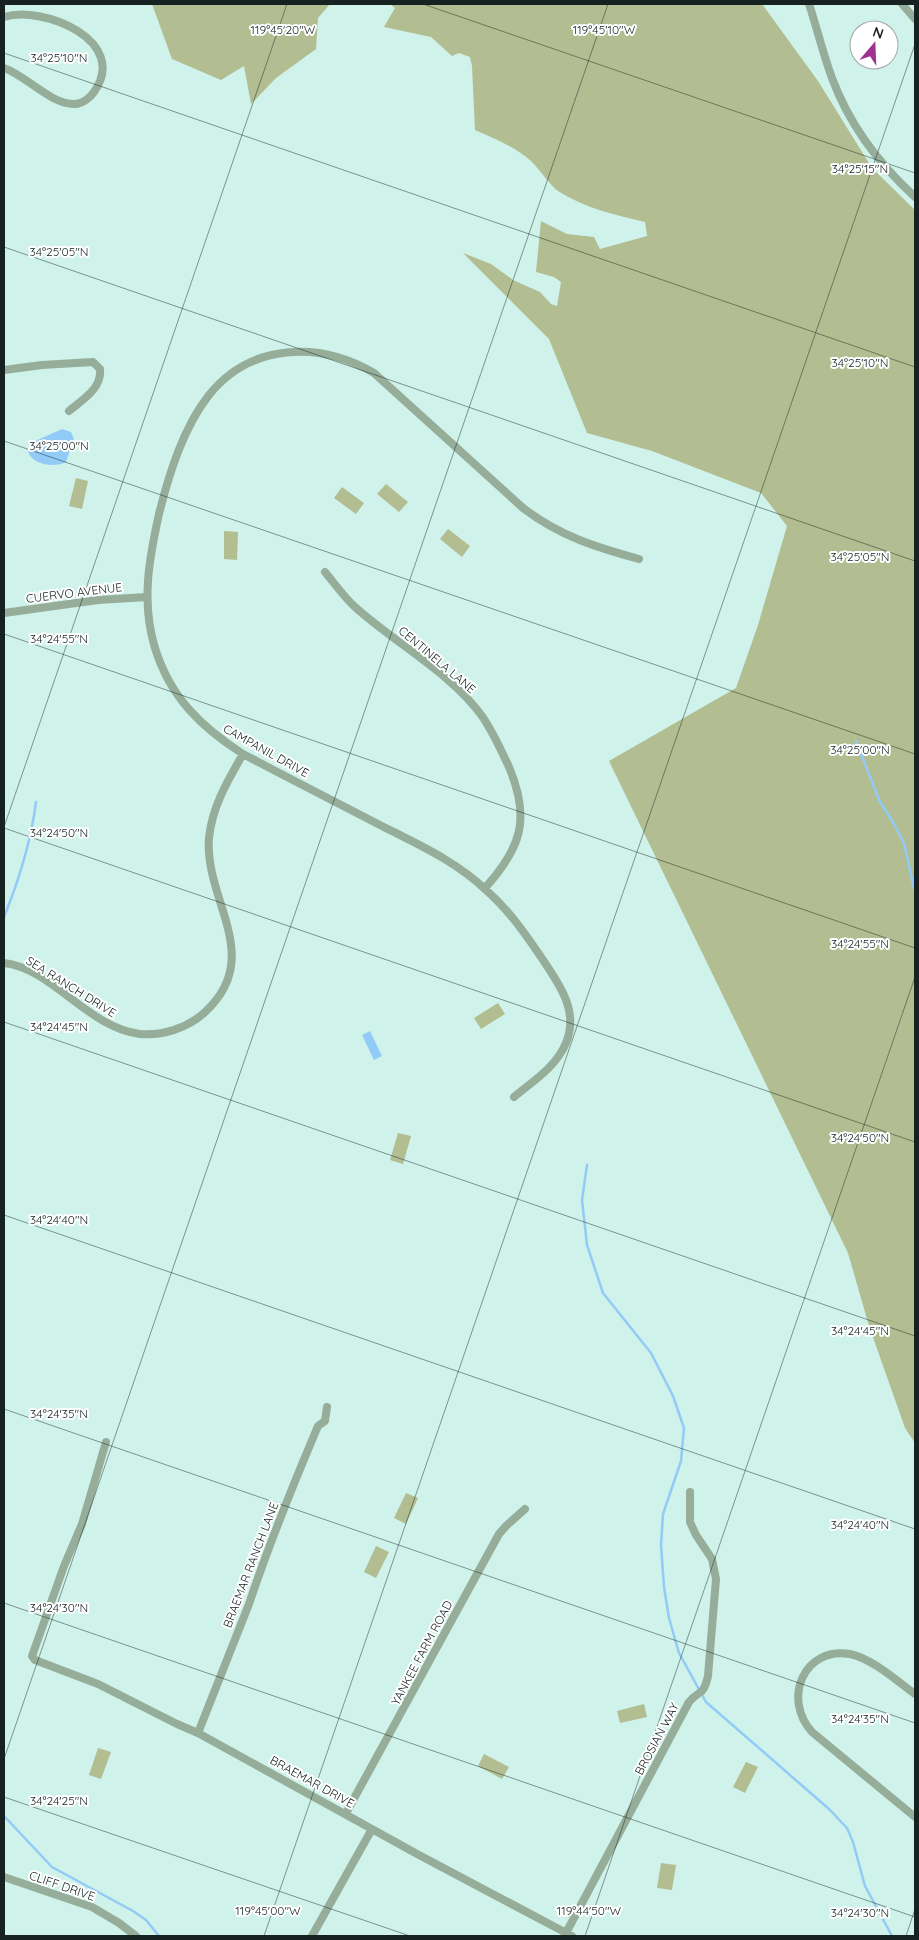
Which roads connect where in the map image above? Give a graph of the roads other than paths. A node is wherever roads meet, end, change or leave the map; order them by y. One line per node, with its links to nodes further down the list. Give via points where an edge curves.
1 (809, 4): 6 (street, via 846,110 878,159)
2 (902, 4): 4 (street)
3 (4, 18): 5 (street, via 27,14 44,16 79,31 99,53 102,73 92,94 76,104 52,97)
4 (915, 19)
5 (4, 68)
6 (915, 197)
7 (4, 370): 8 (street, via 93,362 100,369 100,380 92,392)
8 (69, 411)
9 (639, 559): 11 (street, CAMPANIL DRIVE, via 575,539 539,520 374,373 334,355 286,352 239,369 217,386 202,404 183,442 163,500 150,554)
10 (325, 572): 14 (street, CENTINELA LANE, via 354,606 457,688 482,716 497,741 518,792 520,822 517,841 507,862)
11 (147, 597): 12 (street, CUERVO AVENUE); 13 (street, CAMPANIL DRIVE, via 155,648 174,689 206,729)
12 (4, 613)
13 (243, 754): 14 (street, CAMPANIL DRIVE, via 429,850); 15 (street, SEA RANCH DRIVE, via 225,786 209,837 212,867 230,931 231,965 222,990 200,1016 168,1032 129,1032 105,1022 26,969)
14 (485, 888): 16 (street, CAMPANIL DRIVE, via 522,928 560,986 570,1011 569,1033 558,1057)
15 (4, 963)
16 (514, 1097)
17 (327, 1407): 22 (street, BRAEMAR RANCH LANE, via 325,1421 318,1426 291,1489)
18 (106, 1442): 22 (street, BRAEMAR DRIVE, via 82,1524 32,1656)
19 (690, 1492): 28 (street, BROSIAN WAY, via 690,1522 712,1560 716,1579 706,1686 689,1702)
20 (525, 1508): 23 (street, YANKEE FARM ROAD, via 500,1534)
21 (915, 1694): 24 (street, via 861,1658 838,1654 812,1665 803,1676 797,1703 801,1717 812,1732)
22 (198, 1733): 23 (street, BRAEMAR DRIVE)
23 (346, 1814): 25 (street, BRAEMAR DRIVE)
24 (915, 1817)
25 (372, 1829): 27 (street); 28 (street, BRAEMAR DRIVE)
26 (4, 1877): 29 (street, CLIFF DRIVE, via 92,1907)
27 (314, 1934): 30 (street)
28 (569, 1935)
29 (136, 1936)
30 (323, 1936)

